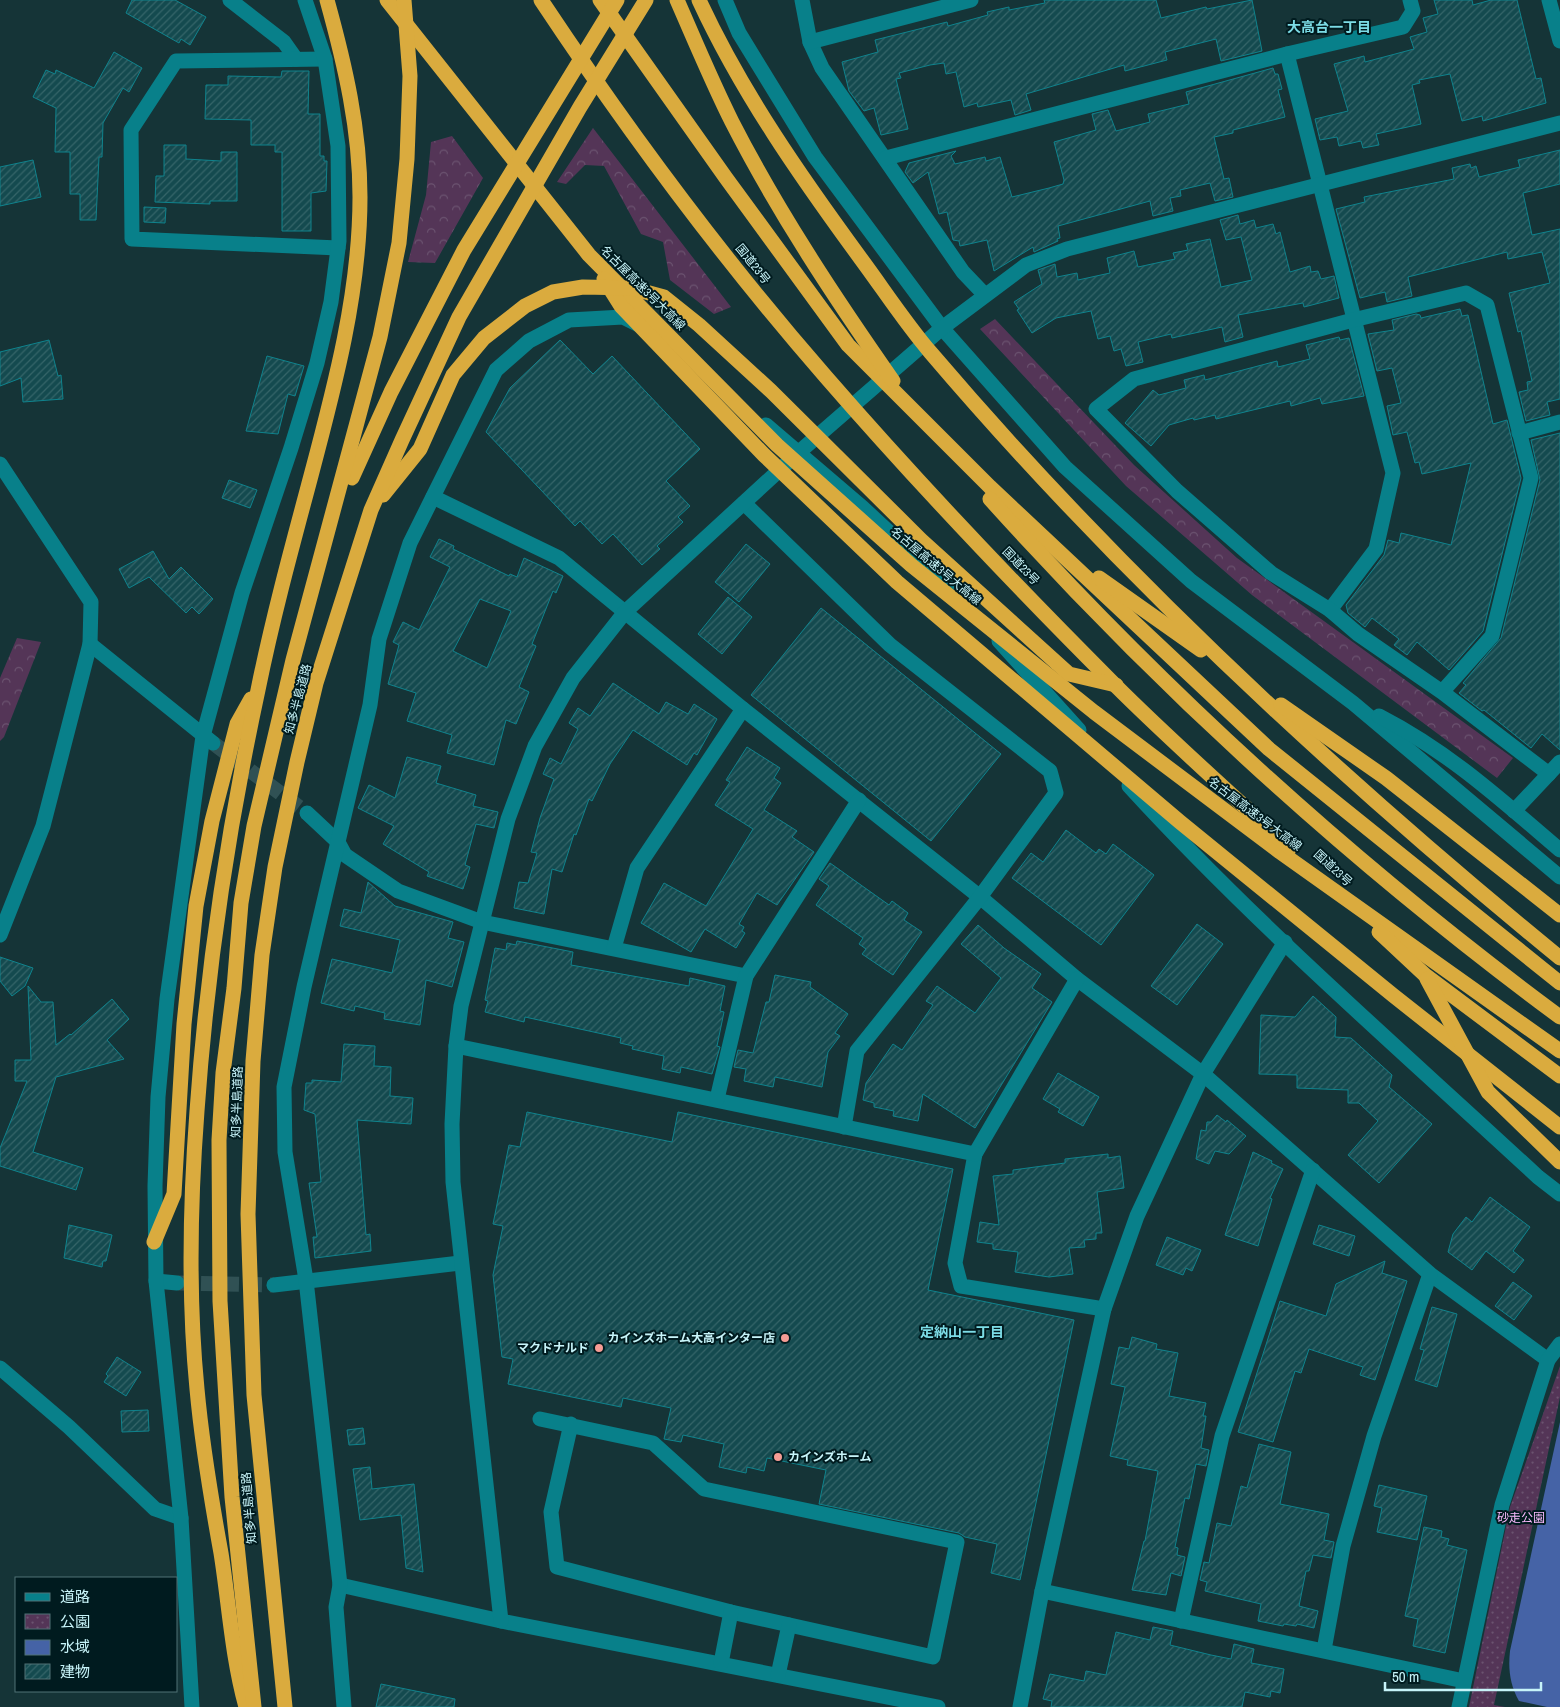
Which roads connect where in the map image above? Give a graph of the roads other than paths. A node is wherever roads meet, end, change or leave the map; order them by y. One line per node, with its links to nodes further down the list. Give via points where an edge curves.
1 (230, 0): 20 (street, via 284,42)
2 (305, 0): 21 (street)
3 (327, 0): 43 (highway, via 348,78 356,133 360,198 356,266 326,422)
4 (387, 0): 26 (highway, 名古屋高速3号大高線)
5 (404, 0): 38 (highway, via 410,76 399,243 380,337)
6 (541, 0): 42 (highway, 国道23号, via 700,222 825,377 948,511)
7 (600, 0): 34 (highway, via 848,345)
8 (617, 0): 38 (highway, via 460,259 359,459)
9 (677, 0): 67 (highway, via 732,122 770,192 824,280 892,380 959,465 1044,560 1215,731 1433,919)
10 (699, 0): 62 (highway, via 719,44 759,113 929,351 1152,592 1270,706 1458,875)
11 (725, 0): 29 (street, via 739,33 815,157)
12 (802, 0): 18 (street)
13 (972, 0): 18 (street)
14 (1410, 0): 19 (street, via 1413,11 1403,27)
15 (1550, 0): 17 (street)
16 (645, 3): 37 (highway, via 580,107 459,317)
17 (1560, 41)
18 (810, 42): 23 (street, via 822,68)
19 (1287, 54): 23 (street); 24 (street)
20 (296, 59): 21 (street); 25 (street, via 176,61 131,130 132,239)
21 (325, 59): 25 (street, via 338,146)
22 (1560, 123): 24 (street)
23 (886, 158): 27 (street, via 963,272)
24 (1320, 184): 27 (street, via 1067,249 1026,265); 28 (street)
25 (338, 248): 47 (street, via 331,302 317,363 242,593)
26 (589, 254): 69 (highway, 名古屋高速3号大高線, via 777,445 955,602 1280,852); 74 (highway, via 621,306 764,455 897,582 1180,822)
27 (984, 294): 29 (street)
28 (1353, 320): 31 (street, via 1466,293 1487,305); 39 (street, via 1393,473 1376,548); 39 (street, via 1134,379 1096,409 1176,491 1271,573)
29 (939, 330): 32 (street); 45 (street, via 1065,467 1192,581)
30 (1560, 422): 31 (street)
31 (1519, 433): 44 (street, via 1531,478 1492,636)
32 (802, 450): 35 (street, via 669,339 623,317 569,320 529,341 496,370); 36 (street); 60 (street, via 959,598 1168,829)
33 (0, 464): 41 (street, via 91,602)
34 (990, 487): 57 (highway, via 1112,588 1386,778); 66 (highway, via 1269,749)
35 (434, 497): 40 (street, via 558,558); 53 (street, via 410,543 379,639 370,705)
36 (744, 503): 40 (street); 56 (street, via 890,645 1050,771 1056,793)
37 (371, 510): 42 (highway, via 420,449 453,375 484,338 525,306 553,292 583,287 631,288 664,297 699,325 771,391 921,540 1069,674); 104 (highway, 知多半島道路, via 316,682 297,762 275,867 262,955 253,1061 248,1214 254,1395)
38 (321, 559): 103 (highway, 知多半島道路, via 275,732 254,826 241,903 223,1073 219,1140 220,1301)
39 (1330, 610): 44 (street, via 1358,634)
40 (625, 612): 46 (street); 58 (street, via 573,678 535,746 508,819)
41 (90, 644): 47 (street); 59 (street, via 44,826)
42 (1116, 685): 63 (highway, 国道23号)
43 (258, 687): 79 (highway, via 237,724 201,878 184,1024 174,1194); 103 (highway, via 214,928 200,1062 190,1270 198,1405 209,1489)
44 (1442, 692): 49 (street)
45 (1353, 703): 51 (street, via 1416,735 1465,769); 55 (street)
46 (743, 709): 50 (street); 61 (street, via 637,868)
47 (208, 740): 79 (street, via 166,999 158,1097)
48 (1560, 762): 49 (street)
49 (1549, 774): 51 (street)
50 (859, 800): 56 (street); 64 (street)
51 (1514, 811): 54 (street)
52 (307, 813): 53 (street)
53 (338, 842): 58 (street, via 345,855 398,891); 82 (street, via 284,1086 285,1152)
54 (1560, 850)
55 (1560, 877)
56 (980, 896): 65 (street); 73 (street, via 857,1051)
57 (1560, 915)
58 (482, 922): 61 (street); 68 (street, via 461,1006)
59 (0, 935)
60 (1285, 942): 70 (street); 78 (street)
61 (614, 948): 64 (street)
62 (1560, 958)
63 (1425, 975): 71 (highway, 国道23号); 76 (highway, via 1488,1092)
64 (746, 976): 72 (street)
65 (1077, 979): 70 (street); 75 (street)
66 (1560, 983)
67 (1560, 1017)
68 (456, 1046): 72 (street); 80 (street, via 453,1182)
69 (1560, 1051)
70 (1203, 1074): 77 (street); 86 (street, via 1137,1216)
71 (1560, 1076)
72 (717, 1099): 73 (street)
73 (844, 1126): 75 (street)
74 (1560, 1128)
75 (975, 1154): 86 (street, via 954,1263 961,1286)
76 (1560, 1162)
77 (1313, 1170): 81 (street); 97 (street, via 1222,1436)
78 (1560, 1194)
79 (154, 1242): 83 (street)
80 (460, 1263): 82 (street); 96 (street)
81 (1430, 1274): 88 (street); 99 (street, via 1371,1445 1343,1546)
82 (306, 1280): 85 (street); 93 (street)
83 (156, 1281): 84 (street); 92 (street)
84 (177, 1283)
85 (274, 1285)
86 (1104, 1308): 94 (street)
87 (1560, 1344): 88 (street)
88 (1548, 1360): 102 (street, via 1502,1505)
89 (0, 1368): 92 (street, via 69,1427 155,1509)
90 (540, 1419): 91 (street)
91 (570, 1424): 95 (street, via 551,1512 557,1567); 98 (street, via 653,1443 704,1489 957,1542 933,1657)
92 (181, 1518): 105 (street)
93 (340, 1585): 96 (street); 106 (street, via 336,1607)
94 (1042, 1591): 97 (street); 108 (street)
95 (731, 1612): 98 (street); 100 (street)
96 (501, 1621): 100 (street)
97 (1181, 1621): 99 (street)
98 (789, 1625): 101 (street)
99 (1324, 1650): 102 (street)
100 (721, 1664): 101 (street)
101 (778, 1675): 107 (street)
102 (1464, 1681): 109 (street)
103 (248, 1700)
104 (285, 1703)
105 (192, 1707)
106 (344, 1707)
107 (938, 1707)
108 (1020, 1707)
109 (1459, 1707)

